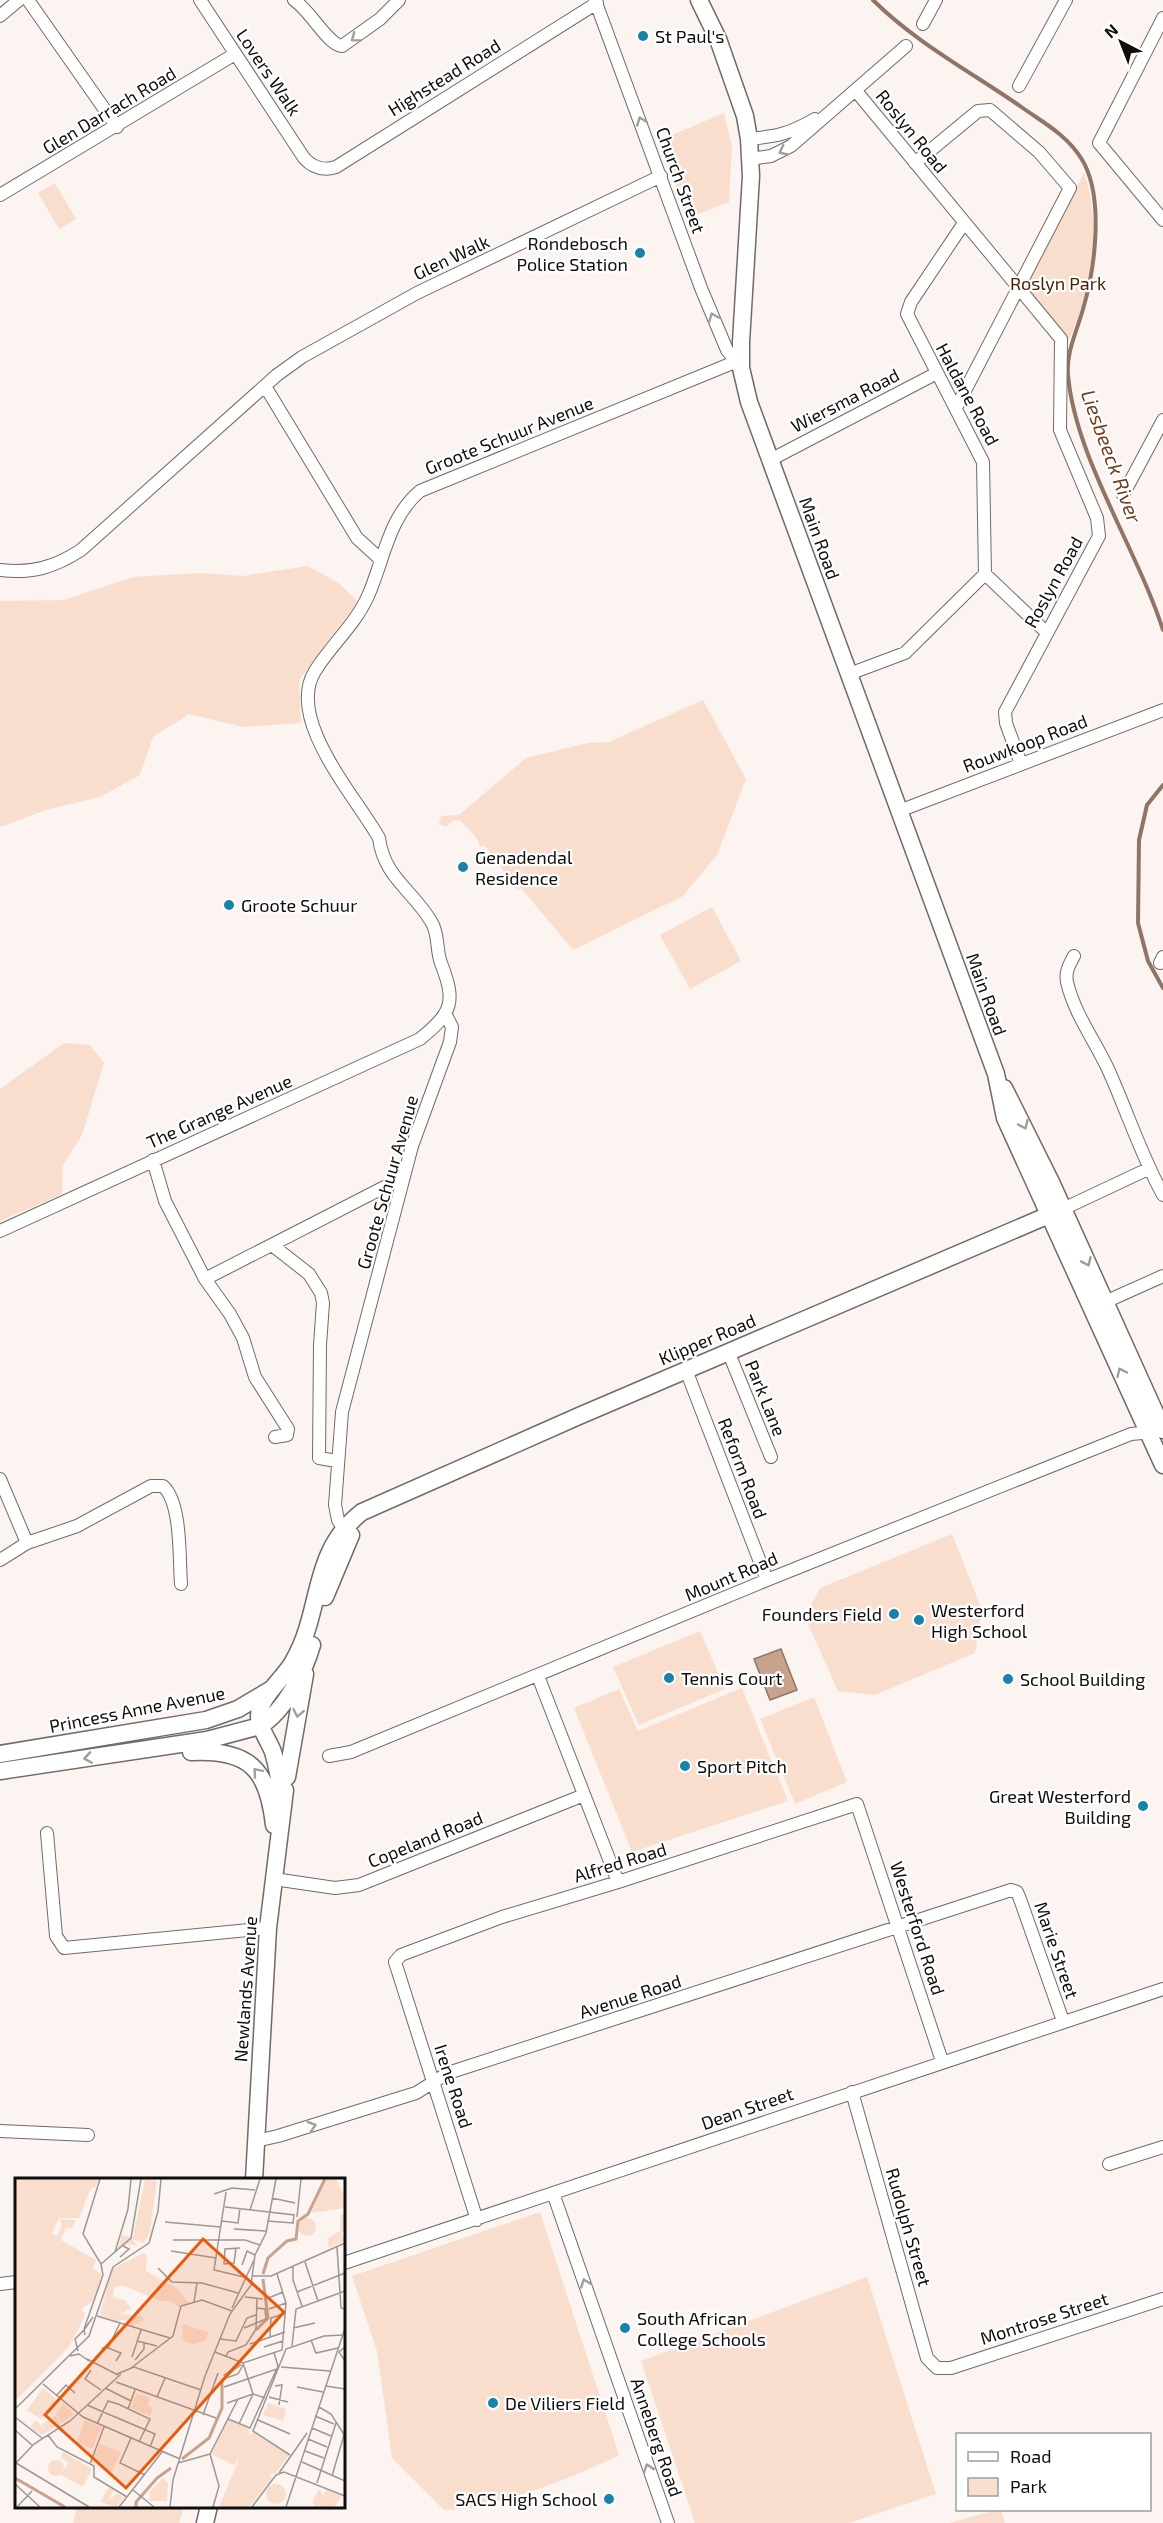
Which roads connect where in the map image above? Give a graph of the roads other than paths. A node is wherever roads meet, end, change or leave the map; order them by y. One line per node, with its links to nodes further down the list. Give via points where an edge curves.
1 (28, 0): 16 (street)
2 (200, 0): 12 (street, Lovers Walk)
3 (294, 0): 4 (street, one-way to 3, via 342,46 332,42 308,10)
4 (399, 0)
5 (699, 0): 17 (main road, Main Road, via 718,39)
6 (936, 0): 10 (street)
7 (1066, 0): 13 (street)
8 (596, 2): 19 (street, Highstead Road, via 336,167 319,169); 21 (street, Church Street, one-way to 8)
9 (1163, 18): 23 (street, via 1099,143)
10 (923, 24)
11 (906, 46): 14 (street)
12 (235, 54): 16 (street, Glen Darrach Road); 19 (street, Lovers Walk)
13 (1019, 86)
14 (856, 91): 15 (street); 20 (street, Roslyn Road)
15 (842, 103): 17 (street, via 789,134); 18 (street, one-way to 18, via 786,150)
16 (117, 127): 22 (street, Glen Darrach Road)
17 (749, 139): 18 (main road, Main Road)
18 (750, 159): 26 (main road, Main Road)
19 (309, 163)
20 (915, 163): 24 (street, Roslyn Road); 25 (street, via 978,111 990,110 1039,152 1070,186)
21 (661, 176): 26 (street, Church Street, one-way to 21, via 723,343); 28 (street, Glen Walk, via 384,310 302,357)
22 (0, 195)
23 (1163, 220)
24 (964, 223): 25 (street, Roslyn Road); 27 (street, Haldane Road, via 907,309 908,320)
25 (1019, 288): 29 (street); 36 (street, Roslyn Road, via 1061,339 1060,430 1099,528 1096,544)
26 (738, 365): 31 (main road, Main Road); 33 (street, Groote Schuur Avenue, via 429,485 406,504)
27 (937, 373): 29 (street, Haldane Road); 31 (street, Wiersma Road)
28 (265, 386): 33 (street, via 357,538); 34 (street, Glen Walk, via 81,550 63,562 37,571)
29 (956, 408): 35 (street, Haldane Road, via 983,462)
30 (1163, 420): 32 (street)
31 (770, 460): 37 (main road, Main Road)
32 (1123, 495)
33 (380, 559): 42 (street, Groote Schuur Avenue, via 361,610 312,677 310,719 318,739 379,838 389,871 432,922 440,962 450,986)
34 (0, 570)
35 (985, 574): 36 (street); 37 (street, via 905,653)
36 (1046, 632): 39 (street, Roslyn Road, via 1005,712)
37 (849, 674): 40 (main road, Main Road)
38 (1163, 710): 39 (street, Rouwkoop Road)
39 (1022, 764): 40 (street, Rouwkoop Road)
40 (899, 811): 47 (main road, Main Road, via 996,1074 1018,1113)
41 (1074, 956): 44 (street, via 1067,969 1069,987 1107,1067)
42 (446, 1013): 43 (street, The Grange Avenue, via 420,1039); 45 (street, Groote Schuur Avenue, via 452,1027 450,1042)
43 (153, 1160): 48 (street, The Grange Avenue); 51 (street, via 165,1201)
44 (1148, 1169): 46 (street); 47 (street)
45 (404, 1177): 49 (street); 58 (street, Groote Schuur Avenue, via 342,1412)
46 (1163, 1195)
47 (1056, 1212): 52 (main road, Main Road, one-way to 52); 53 (main road, Klipper Road); 55 (main road, Main Road, one-way to 47)
48 (0, 1231)
49 (272, 1245): 51 (street); 58 (street, via 309,1274 321,1293 319,1458)
50 (1163, 1276): 52 (street)
51 (205, 1279): 56 (street, via 230,1314 243,1338 255,1377 288,1429 287,1435)
52 (1105, 1302): 55 (main road, Main Road)
53 (728, 1351): 54 (main road, Klipper Road); 57 (street, Park Lane)
54 (686, 1370): 61 (main road, Klipper Road, via 382,1501); 64 (street, Reform Road)
55 (1158, 1432): 59 (main road, Main Road); 64 (street, Mount Road, via 1131,1434)
56 (274, 1437)
57 (771, 1457)
58 (337, 1461): 61 (street, Groote Schuur Avenue, via 335,1505)
59 (1163, 1465)
60 (0, 1479): 62 (street)
61 (347, 1533): 66 (main road, Klipper Road); 68 (main road, Klipper Road, via 322,1568 299,1650)
62 (27, 1543): 63 (street); 65 (street, via 77,1526 152,1486 163,1485 174,1508)
63 (0, 1560)
64 (767, 1580): 67 (street, Mount Road)
65 (181, 1584)
66 (309, 1656): 69 (main road, Klipper Road, via 293,1686); 75 (main road, one-way to 75)
67 (538, 1676): 73 (street, Mount Road, via 351,1752); 76 (street)
68 (275, 1687): 69 (main road, Klipper Road, via 262,1705); 70 (main road, Princess Anne Avenue, via 224,1715)
69 (262, 1721): 70 (main road, via 171,1735); 71 (main road, Princess Anne Avenue, via 227,1736); 75 (main road, Newlands Avenue, via 281,1746); 77 (main road, Newlands Avenue, via 276,1763)
70 (120, 1734): 72 (main road, Princess Anne Avenue)
71 (146, 1749): 74 (main road, Princess Anne Avenue, one-way to 74); 80 (main road, one-way to 71, via 267,1785 245,1760 224,1752)
72 (0, 1755)
73 (329, 1756)
74 (0, 1771)
75 (287, 1777): 77 (main road, Newlands Avenue)
76 (584, 1795): 81 (street, Copeland Road, via 359,1885 335,1888); 82 (street)
77 (283, 1802): 80 (main road, Newlands Avenue)
78 (860, 1806): 82 (street, Alfred Road, via 851,1804); 84 (street, Westerford Road)
79 (47, 1833): 85 (street, via 56,1936 64,1948)
80 (277, 1847): 81 (main road, Newlands Avenue)
81 (274, 1880): 85 (main road, Newlands Avenue)
82 (618, 1882): 86 (street, Alfred Road, via 502,1917 401,1955)
83 (1017, 1892): 84 (street, Avenue Road, via 1005,1891); 88 (street, Marie Street)
84 (899, 1927): 89 (street, Westerford Road); 90 (street, Avenue Road, via 448,2073)
85 (268, 1928): 94 (main road, Newlands Avenue)
86 (395, 1962): 90 (street, Irene Road)
87 (1163, 1989): 88 (street, Dean Street)
88 (1063, 2021): 89 (street, Dean Street)
89 (942, 2061): 91 (street, Dean Street)
90 (435, 2083): 94 (street, Avenue Road, one-way to 90, via 416,2093); 99 (street, Irene Road)
91 (852, 2092): 98 (street, Dean Street); 104 (street, Rudolph Street, via 927,2358)
92 (0, 2130): 93 (street)
93 (88, 2135)
94 (255, 2141): 97 (main road, Newlands Avenue)
95 (1163, 2147): 96 (street)
96 (1109, 2164)
97 (254, 2178)
98 (553, 2193): 99 (street, Dean Street); 107 (street, Anneberg Road, one-way to 98)
99 (477, 2220): 100 (street, Dean Street)
100 (345, 2263)
101 (15, 2282): 102 (street)
102 (0, 2284)
103 (1163, 2299): 104 (street, Montrose Street, via 951,2368)
104 (937, 2368)
105 (209, 2508): 106 (main road)
106 (205, 2523)
107 (668, 2523)

